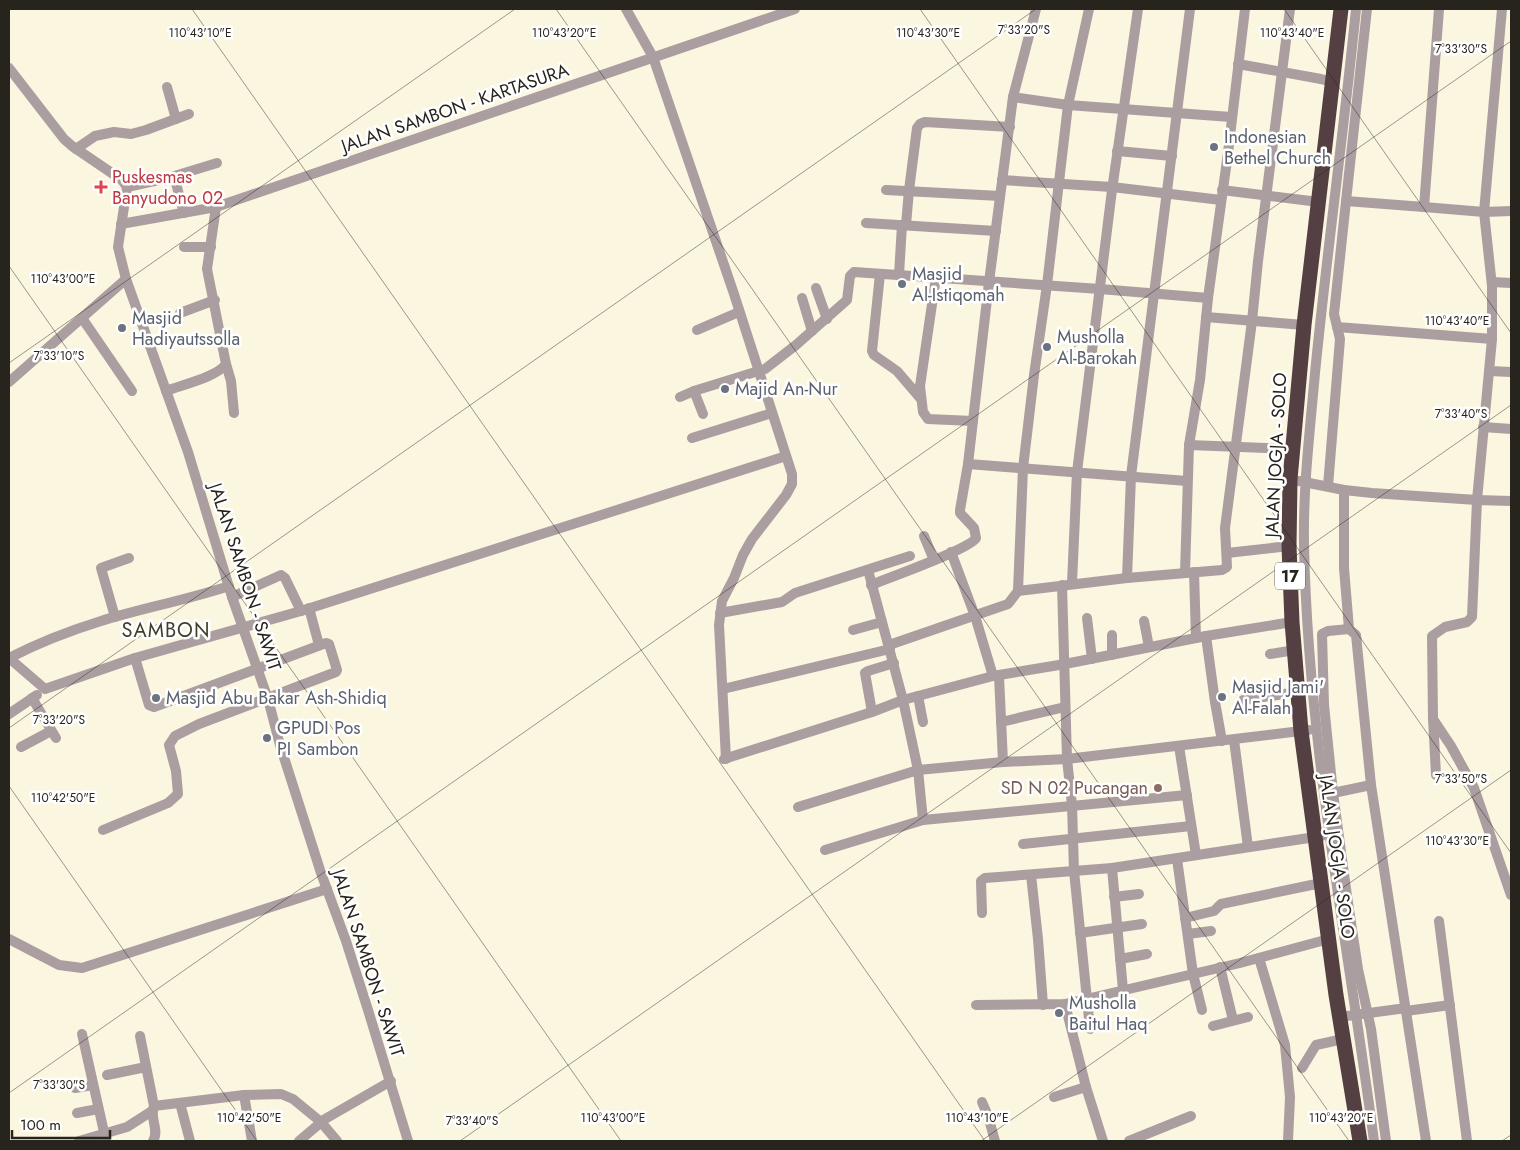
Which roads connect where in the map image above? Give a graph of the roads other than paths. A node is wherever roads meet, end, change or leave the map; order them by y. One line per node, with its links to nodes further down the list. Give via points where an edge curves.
1 (626, 9): 15 (street)
2 (794, 9): 15 (street, JALAN SAMBON - KARTASURA)
3 (1036, 9): 21 (street)
4 (1088, 9): 22 (street)
5 (1138, 9): 23 (street)
6 (1190, 9): 25 (street)
7 (1245, 9): 16 (street)
8 (1290, 9): 18 (street)
9 (1342, 9): 19 (highway, JALAN JOGJA - SOLO / 17)
10 (1350, 9): 77 (highway, JALAN JOGJA - SOLO / 17)
11 (1356, 9): 77 (street)
12 (1367, 9): 45 (street)
13 (1439, 9): 46 (street)
14 (1502, 9): 49 (street)
15 (653, 57): 47 (street, JALAN SAMBON - KARTASURA); 71 (street)
16 (1238, 64): 18 (street); 26 (street)
17 (9, 68): 29 (street)
18 (1282, 72): 19 (street); 43 (street)
19 (1332, 82): 44 (highway, JALAN JOGJA - SOLO / 17)
20 (167, 87): 27 (street)
21 (1013, 97): 22 (street); 28 (street)
22 (1068, 105): 23 (street); 35 (street)
23 (1123, 108): 25 (street); 30 (street)
24 (188, 114): 27 (street)
25 (1177, 114): 26 (street); 31 (street)
26 (1231, 117): 41 (street)
27 (176, 119): 29 (street, via 131,134 114,132 95,136)
28 (1010, 127): 34 (street); 39 (street, via 944,122 920,124)
29 (74, 148): 36 (street)
30 (1117, 151): 31 (street); 37 (street)
31 (1172, 156): 40 (street)
32 (217, 163): 33 (street)
33 (174, 176): 36 (street); 50 (street)
34 (1002, 180): 35 (street); 42 (street)
35 (1059, 184): 37 (street); 64 (street)
36 (128, 187): 52 (street, JALAN SAMBON - SAWIT)
37 (1112, 187): 40 (street); 66 (street)
38 (886, 190): 39 (street)
39 (909, 190): 42 (street); 53 (street)
40 (1167, 194): 41 (street); 67 (street)
41 (1222, 195): 43 (street); 69 (street)
42 (1000, 196): 54 (street)
43 (1266, 196): 44 (street); 76 (street)
44 (1319, 202): 77 (highway, JALAN JOGJA - SOLO / 17)
45 (1346, 202): 46 (street); 78 (street, via 1334,314)
46 (1424, 207): 49 (street)
47 (216, 208): 50 (street, JALAN SAMBON - KARTASURA); 56 (street)
48 (1511, 211): 49 (street)
49 (1484, 212): 62 (street)
50 (184, 213): 52 (street, JALAN SAMBON - KARTASURA)
51 (866, 223): 53 (street)
52 (122, 224): 60 (street, JALAN SAMBON - SAWIT, via 118,247)
53 (904, 225): 54 (street); 58 (street)
54 (996, 231): 61 (street)
55 (184, 247): 56 (street)
56 (211, 247): 70 (street, via 208,269)
57 (880, 274): 58 (street); 75 (street, via 851,274 848,300); 91 (street, via 872,351)
58 (898, 275): 59 (street)
59 (936, 277): 61 (street); 91 (street, via 920,386)
60 (126, 279): 74 (street); 87 (street, JALAN SAMBON - SAWIT)
61 (989, 282): 64 (street); 95 (street)
62 (1492, 282): 63 (street); 81 (street)
63 (1511, 283)
64 (1047, 285): 66 (street); 104 (street)
65 (816, 288): 75 (street)
66 (1100, 289): 67 (street); 105 (street)
67 (1153, 294): 69 (street); 106 (street)
68 (802, 298): 80 (street)
69 (1208, 298): 73 (street)
70 (215, 300): 72 (street); 82 (street)
71 (740, 312): 79 (street); 84 (street)
72 (180, 313)
73 (1206, 317): 76 (street); 99 (street)
74 (82, 318): 86 (street); 89 (street)
75 (827, 319): 80 (street)
76 (1252, 321): 77 (street); 100 (street)
77 (1312, 324): 101 (highway, JALAN JOGJA - SOLO / 17); 108 (highway, JALAN JOGJA - SOLO / 17)
78 (1337, 328): 81 (street); 109 (street, via 1340,346)
79 (697, 330)
80 (812, 331): 84 (street)
81 (1492, 339): 83 (street)
82 (226, 364): 87 (street, via 212,374); 92 (street)
83 (1490, 371): 85 (street); 96 (street)
84 (759, 372): 88 (street); 93 (street)
85 (1511, 372)
86 (9, 382)
87 (166, 391): 125 (street, JALAN SAMBON - SAWIT)
88 (694, 391): 90 (street); 94 (street)
89 (132, 392)
90 (680, 397)
91 (921, 399): 95 (street, via 922,412 928,419)
92 (234, 413)
93 (772, 413): 98 (street); 102 (street)
94 (703, 414)
95 (973, 421): 103 (street)
96 (1483, 427): 97 (street); 111 (street)
97 (1511, 428)
98 (692, 438)
99 (1189, 445): 100 (street); 107 (street)
100 (1236, 448): 101 (street); 116 (street, via 1225,528)
101 (1293, 449): 108 (highway, JALAN JOGJA - SOLO / 17)
102 (786, 456): 128 (street); 129 (street, via 792,474 791,488 747,547 722,601)
103 (968, 464): 104 (street); 115 (street, via 960,512 974,528 976,538)
104 (1023, 468): 105 (street); 126 (street)
105 (1077, 472): 106 (street); 123 (street)
106 (1131, 476): 107 (street); 122 (street)
107 (1187, 481): 121 (street)
108 (1297, 481): 109 (street); 114 (highway, JALAN JOGJA - SOLO / 17); 142 (highway, JALAN JOGJA - SOLO / 17)
109 (1328, 486): 110 (street)
110 (1344, 490): 111 (street); 138 (street, via 1344,568)
111 (1477, 500): 112 (street); 166 (street, via 1473,614 1467,622 1445,626 1432,636)
112 (1511, 501)
113 (924, 536): 119 (street)
114 (1289, 546): 116 (street); 135 (highway, JALAN JOGJA - SOLO / 17)
115 (951, 552): 119 (street); 130 (street)
116 (1226, 552): 121 (street, via 1228,565 1225,569)
117 (910, 556): 120 (street)
118 (129, 558): 131 (street, via 101,568)
119 (934, 560): 124 (street)
120 (868, 570): 124 (street); 129 (street, via 795,593 782,602)
121 (1189, 572): 122 (street); 141 (street)
122 (1127, 578): 123 (street)
123 (1067, 584): 126 (street); 152 (street)
124 (871, 585): 134 (street)
125 (229, 586): 127 (street, JALAN SAMBON - SAWIT); 131 (street)
126 (1018, 591): 130 (street, via 1008,604)
127 (232, 597): 128 (street, via 281,575); 136 (street, JALAN SAMBON - SAWIT)
128 (305, 609): 136 (street); 143 (street)
129 (720, 613): 156 (street)
130 (975, 616): 144 (street); 154 (street)
131 (115, 617): 148 (street, via 41,642)
132 (1087, 618): 150 (street)
133 (1144, 621): 145 (street)
134 (882, 622): 137 (street); 144 (street)
135 (1292, 622): 141 (street); 142 (highway, JALAN JOGJA - SOLO / 17)
136 (244, 627): 149 (street); 153 (street, JALAN SAMBON - SAWIT)
137 (853, 630)
138 (1349, 630): 139 (street); 178 (street, via 1356,635)
139 (1322, 634): 142 (street); 179 (street, via 1324,705)
140 (1112, 635): 147 (street)
141 (1201, 637): 145 (street); 171 (street)
142 (1302, 641): 146 (street); 157 (highway, JALAN JOGJA - SOLO / 17); 169 (highway, JALAN JOGJA - SOLO / 17); 225 (street, via 1325,793)
143 (319, 645): 153 (street); 160 (street, via 329,644 337,671)
144 (889, 647): 151 (street); 156 (street)
145 (1149, 647): 147 (street)
146 (1270, 654)
147 (1112, 655): 150 (street)
148 (9, 658): 155 (street)
149 (134, 658): 153 (street, via 151,707); 155 (street)
150 (1092, 659): 152 (street)
151 (894, 662): 161 (street); 164 (street, via 865,674)
152 (1065, 664): 154 (street); 163 (street)
153 (257, 669): 160 (street, JALAN SAMBON - SAWIT)
154 (996, 676): 158 (street); 168 (street)
155 (45, 689): 159 (street)
156 (723, 689): 164 (street, via 725,759)
157 (1298, 692): 162 (street); 169 (highway, JALAN JOGJA - SOLO / 17)
158 (918, 696): 161 (street); 167 (street)
159 (32, 698): 165 (street); 172 (street, via 54,735)
160 (268, 699): 185 (street, via 175,736 169,745 178,794 168,802); 197 (street, JALAN SAMBON - SAWIT)
161 (903, 700): 164 (street); 176 (street)
162 (1243, 700)
163 (1065, 707): 168 (street); 174 (street)
164 (872, 712)
165 (9, 714)
166 (1433, 718): 177 (street); 199 (street, via 1474,788)
167 (923, 722)
168 (1001, 722): 175 (street)
169 (1305, 731): 170 (street); 186 (highway, JALAN JOGJA - SOLO / 17)
170 (1234, 740): 171 (street); 189 (street)
171 (1222, 741): 173 (street)
172 (21, 746)
173 (1180, 746): 174 (street); 180 (street)
174 (1067, 759): 175 (street); 181 (street)
175 (1003, 762): 176 (street)
176 (918, 770): 182 (street); 183 (street)
177 (1436, 775)
178 (1371, 786): 179 (street); 223 (street)
179 (1333, 793): 224 (street)
180 (1187, 795): 181 (street); 184 (street)
181 (1072, 805): 183 (street); 187 (street)
182 (798, 807)
183 (923, 820): 190 (street)
184 (1191, 826): 187 (street); 191 (street)
185 (103, 830)
186 (1319, 836): 189 (street); 196 (highway, JALAN JOGJA - SOLO / 17); 225 (highway, JALAN JOGJA - SOLO / 17)
187 (1073, 838): 188 (street); 194 (street)
188 (1023, 844)
189 (1248, 847): 191 (street)
190 (825, 850)
191 (1196, 855): 192 (street)
192 (1177, 859): 193 (street); 202 (street)
193 (1112, 868): 194 (street); 200 (street)
194 (1074, 871): 195 (street); 207 (street)
195 (1031, 875): 201 (street, via 983,880); 219 (street)
196 (1321, 883): 202 (street, via 1221,904 1214,911); 210 (highway, JALAN JOGJA - SOLO / 17)
197 (327, 889): 209 (street, via 82,968 59,965); 236 (street, JALAN SAMBON - SAWIT)
198 (1140, 894): 200 (street)
199 (1511, 895)
200 (1114, 897): 205 (street)
201 (982, 914)
202 (1185, 918): 208 (street)
203 (1438, 921): 220 (street)
204 (1142, 924): 205 (street)
205 (1116, 927): 207 (street); 212 (street)
206 (1210, 931): 208 (street)
207 (1080, 933): 217 (street)
208 (1188, 934): 215 (street)
209 (9, 939)
210 (1329, 939): 213 (street); 225 (highway, JALAN JOGJA - SOLO / 17)
211 (1147, 954): 212 (street)
212 (1120, 958): 216 (street)
213 (1259, 958): 214 (street); 260 (street, via 1285,1045 1290,1097)
214 (1220, 968): 215 (street); 227 (street)
215 (1193, 974): 216 (street); 222 (street)
216 (1123, 990): 217 (street)
217 (1087, 999): 218 (street); 229 (street)
218 (1065, 1004): 219 (street); 238 (street)
219 (1043, 1005): 221 (street)
220 (1450, 1005): 223 (street); 266 (street)
221 (976, 1006)
222 (1202, 1010)
223 (1406, 1010): 224 (street); 265 (street)
224 (1367, 1012): 225 (street); 264 (street)
225 (1348, 1016): 232 (highway, JALAN JOGJA - SOLO / 17); 262 (highway, JALAN JOGJA - SOLO / 17); 263 (street)
226 (1248, 1017): 227 (street)
227 (1233, 1020): 228 (street)
228 (1212, 1026)
229 (1090, 1029)
230 (82, 1034): 237 (street)
231 (140, 1036): 233 (street)
232 (1343, 1039): 234 (street, via 1316,1045); 261 (highway, JALAN JOGJA - SOLO / 17)
233 (146, 1067): 235 (street); 245 (street)
234 (1302, 1068)
235 (107, 1076)
236 (390, 1081): 248 (street); 256 (street, JALAN SAMBON - SAWIT)
237 (92, 1084): 239 (street); 244 (street)
238 (1086, 1087): 241 (street); 258 (street)
239 (75, 1088)
240 (244, 1095): 243 (street); 248 (street, via 284,1095); 253 (street)
241 (1054, 1097)
242 (982, 1102): 257 (street)
243 (180, 1103): 245 (street); 252 (street)
244 (98, 1109): 246 (street); 249 (street)
245 (153, 1109): 249 (street, via 127,1128); 251 (street, via 156,1134)
246 (76, 1113)
247 (1191, 1116): 259 (street)
248 (321, 1122): 254 (street); 255 (street)
249 (105, 1138): 250 (street)
250 (79, 1141)
251 (153, 1141)
252 (190, 1141)
253 (252, 1141)
254 (299, 1141)
255 (338, 1141)
256 (408, 1141)
257 (995, 1141)
258 (1103, 1141)
259 (1129, 1141)
260 (1288, 1141)
261 (1360, 1141)
262 (1369, 1141)
263 (1374, 1141)
264 (1386, 1141)
265 (1426, 1141)
266 (1467, 1141)

